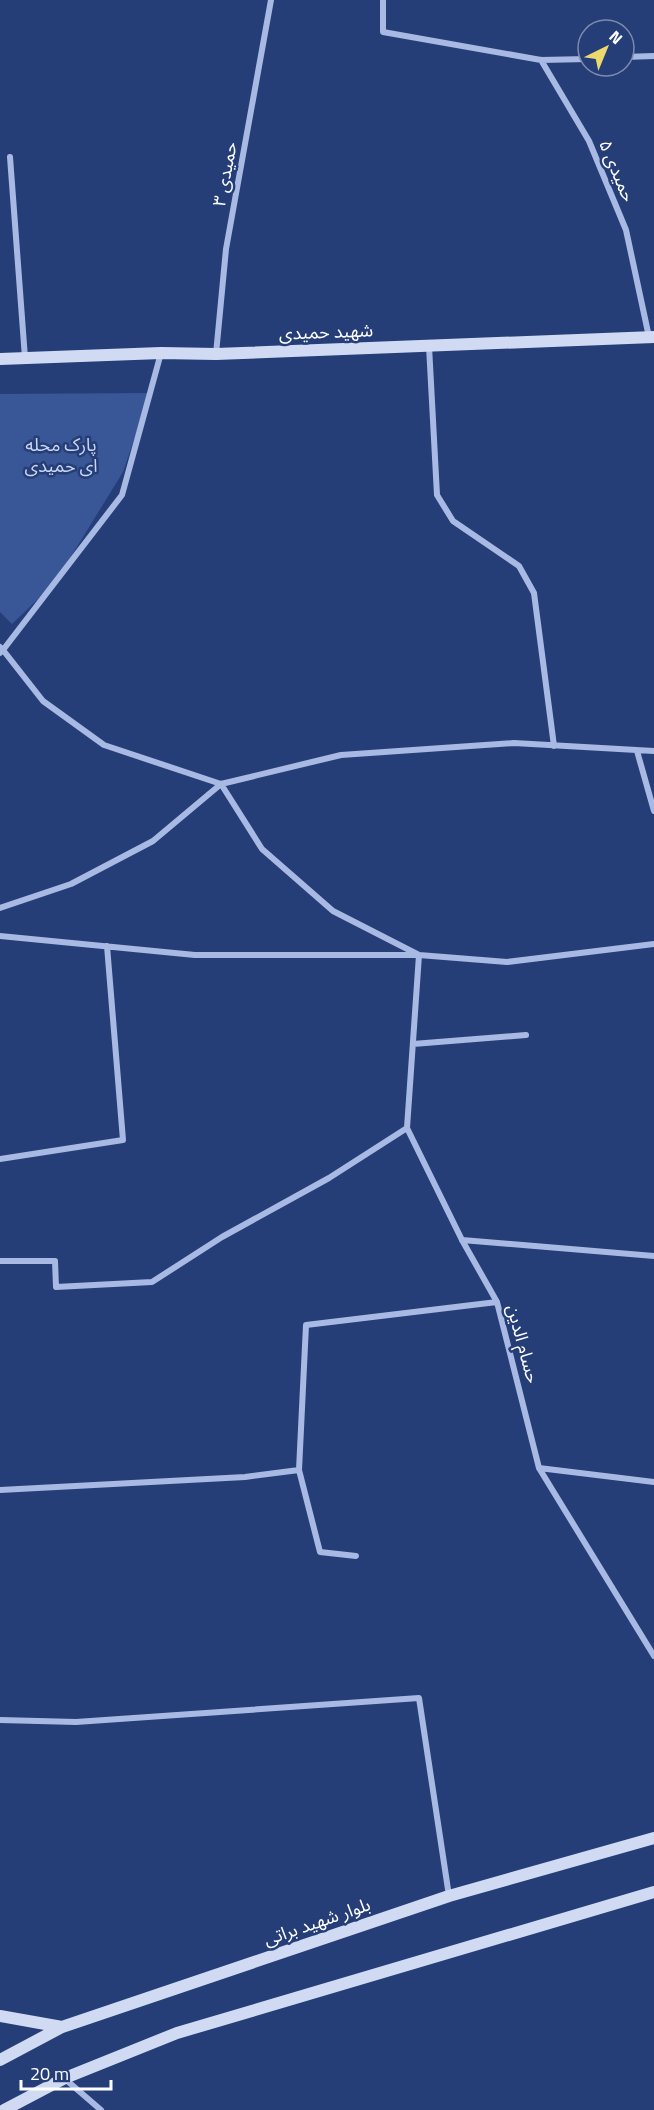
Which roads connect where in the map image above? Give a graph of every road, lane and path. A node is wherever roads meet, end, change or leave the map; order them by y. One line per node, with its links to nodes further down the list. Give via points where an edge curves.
1 (271, 0): 11 (street, حمیدی ۳, via 226,249)
2 (383, 0): 6 (street, via 383,32)
3 (654, 56): 4 (street)
4 (636, 57)
5 (576, 59): 6 (street)
6 (541, 60): 8 (street, حمیدی ۵, via 589,141 626,230)
7 (10, 157): 13 (street)
8 (651, 337): 9 (main road, شهید حمیدی)
9 (429, 346): 11 (main road, شهید حمیدی); 15 (street, via 437,495 453,520 519,566 534,592)
10 (161, 353): 11 (main road, شهید حمیدی); 13 (main road, شهید حمیدی); 14 (street, via 122,495)
11 (216, 354)
12 (0, 359): 13 (main road, شهید حمیدی)
13 (25, 359)
14 (1, 650): 18 (street, via 43,701 104,745)
15 (554, 746): 16 (street); 18 (street, via 514,743 340,754)
16 (637, 751): 17 (street); 19 (street)
17 (654, 751)
18 (221, 784): 20 (street, via 153,841 72,884); 24 (street, via 262,849 333,911)
19 (654, 811)
20 (0, 908)
21 (0, 936): 23 (street)
22 (654, 944): 24 (street, via 507,962)
23 (107, 946): 24 (street, via 195,955); 28 (street, via 123,1140)
24 (418, 955): 26 (street)
25 (526, 1035): 26 (street)
26 (413, 1044): 27 (street)
27 (407, 1128): 29 (street, حسام الدین); 31 (street, via 152,1282 56,1287 55,1261)
28 (0, 1159)
29 (462, 1240): 30 (street); 32 (street, حسام الدین)
30 (654, 1256)
31 (0, 1261)
32 (497, 1302): 33 (street, حسام الدین); 34 (street, via 306,1325)
33 (539, 1468): 35 (street); 38 (street, حسام الدین)
34 (299, 1470): 36 (street, via 245,1477); 37 (street, via 320,1552)
35 (654, 1482)
36 (0, 1490)
37 (356, 1556)
38 (654, 1656)
39 (0, 1720): 42 (street, via 76,1722 419,1698)
40 (654, 1838): 42 (main road, بلوار شهید براتی)
41 (654, 1892): 46 (main road, via 177,2033)
42 (449, 1896): 44 (main road, بلوار شهید براتی)
43 (0, 2016): 44 (main road)
44 (62, 2027): 45 (main road, بلوار شهید براتی)
45 (0, 2060)
46 (65, 2078): 47 (main road); 48 (street)
47 (8, 2109)
48 (101, 2110)

